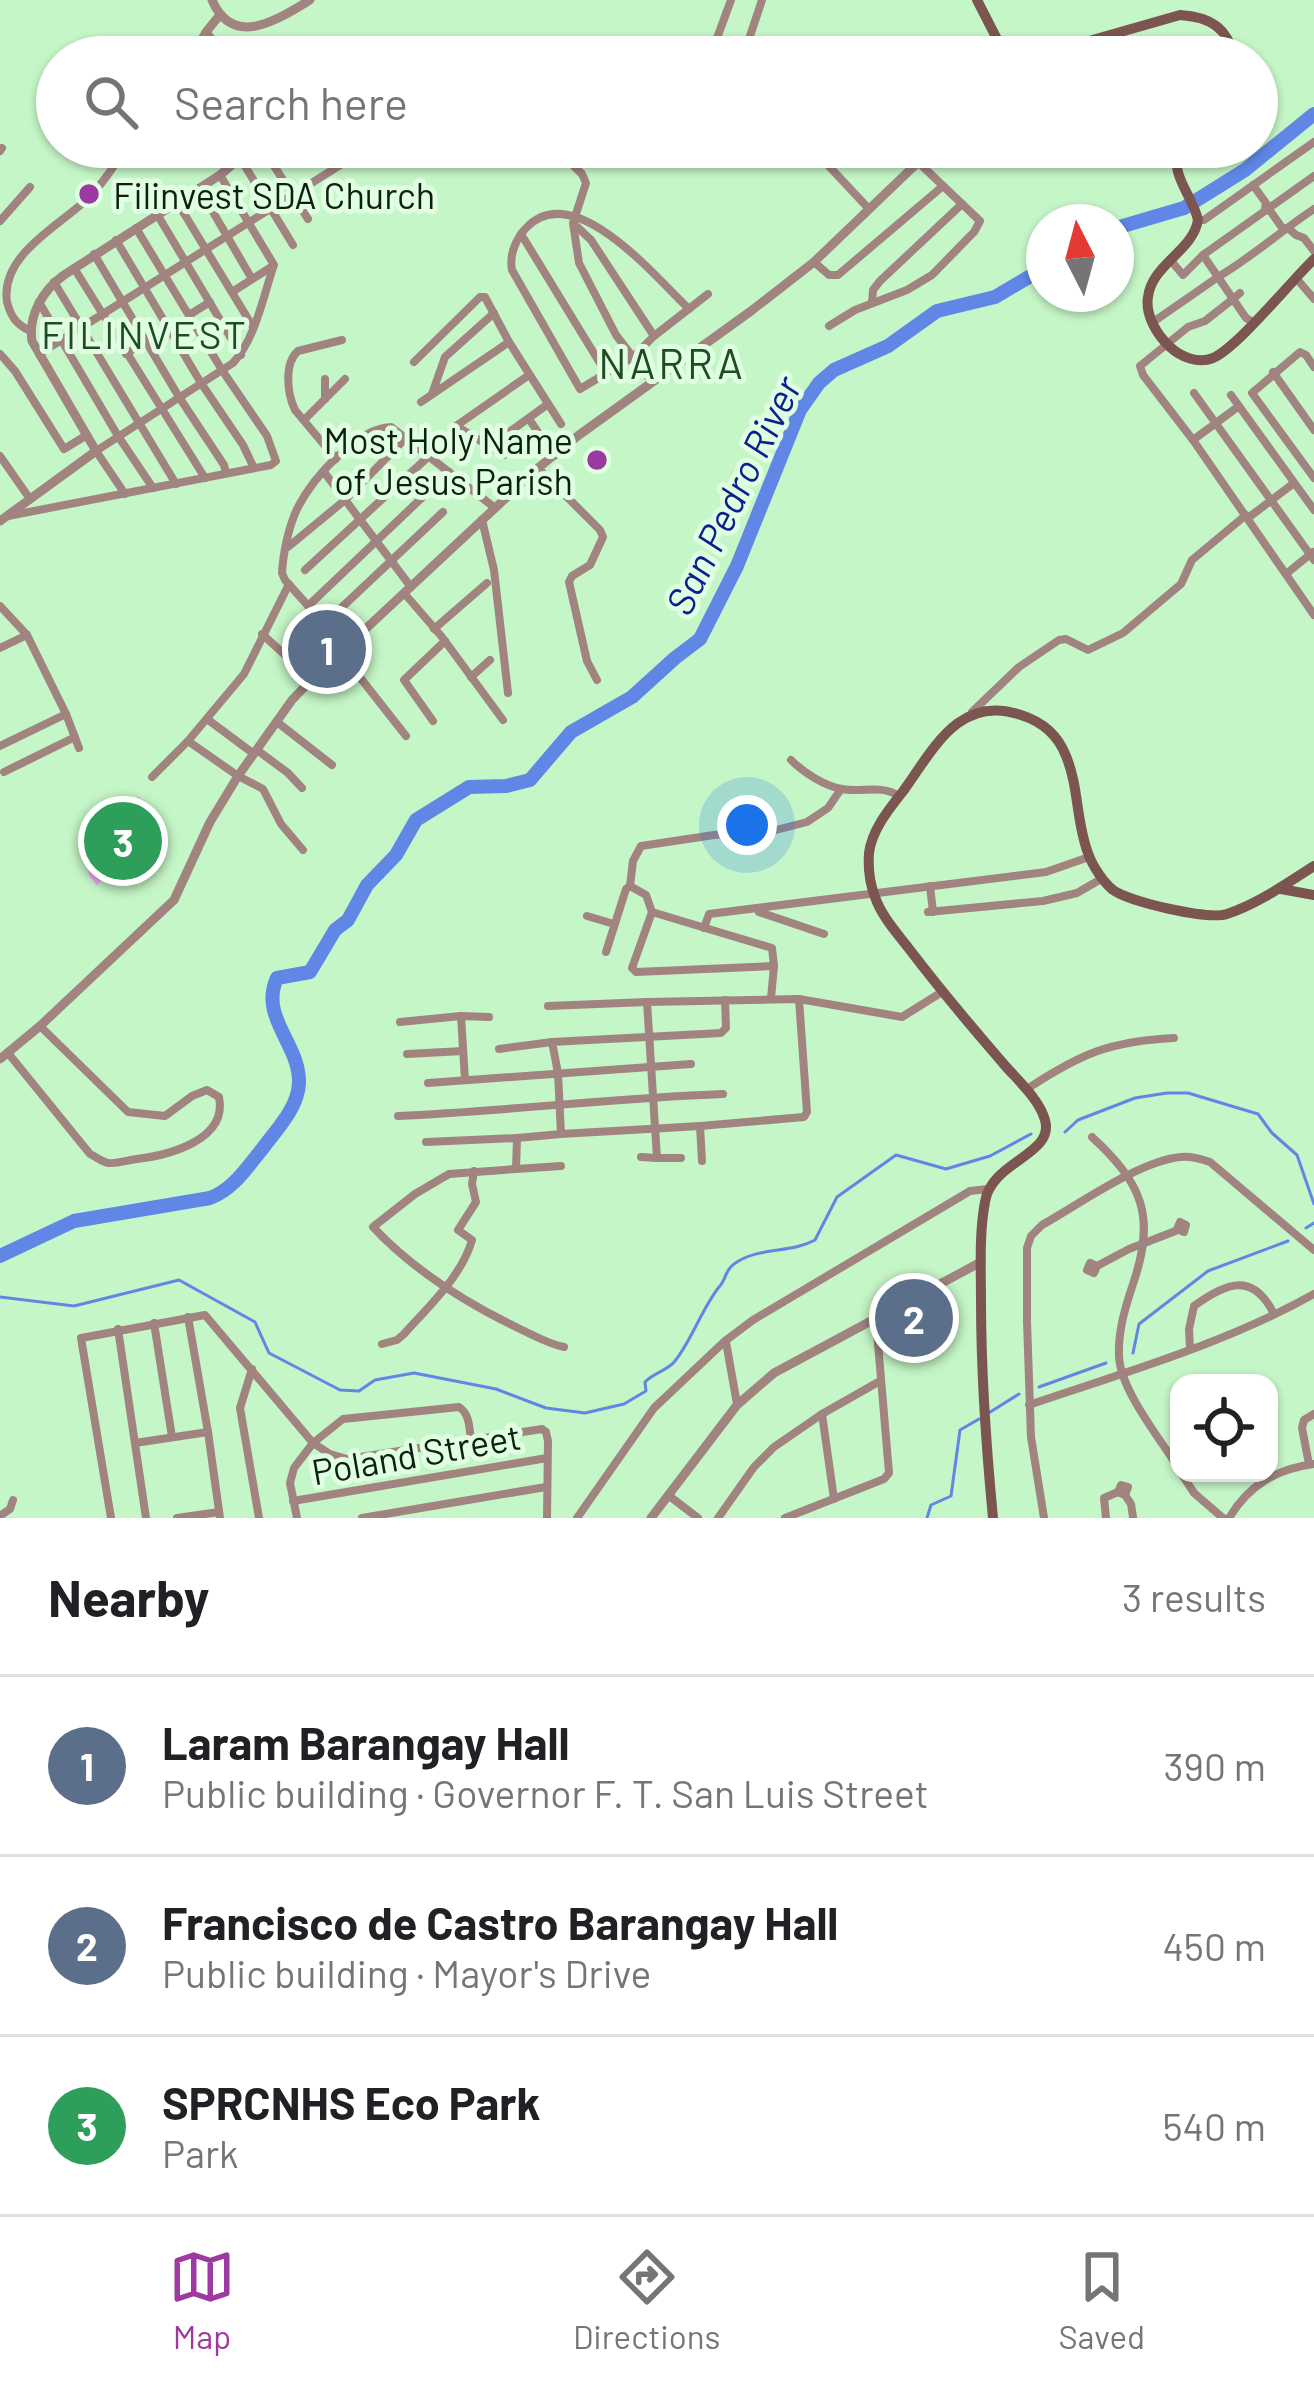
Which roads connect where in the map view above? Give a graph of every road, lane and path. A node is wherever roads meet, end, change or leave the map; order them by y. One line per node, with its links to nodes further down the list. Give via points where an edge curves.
1 (212, 0): 6 (street)
2 (310, 0): 6 (street, via 248,27)
3 (731, 0): 10 (street)
4 (762, 0): 11 (street)
5 (977, 0): 12 (main road)
6 (218, 16): 7 (street)
7 (206, 32): 8 (street); 9 (street)
8 (203, 36)
9 (209, 36)
10 (718, 36)
11 (749, 36)
12 (995, 36)
13 (1106, 36): 14 (main road, via 1180,15 1201,16)
14 (1226, 36)
15 (1314, 142): 16 (street)
16 (1278, 167)
17 (111, 168): 86 (street, via 88,199 14,262 4,289 10,314)
18 (227, 168): 28 (street)
19 (251, 168): 37 (street)
20 (277, 168): 34 (street)
21 (335, 168): 34 (street)
22 (575, 168): 44 (street, via 585,178)
23 (831, 168): 38 (street)
24 (912, 168): 38 (street)
25 (924, 168): 31 (street)
26 (1176, 168): 42 (main road)
27 (1277, 168): 30 (street)
28 (220, 175): 33 (street); 46 (street)
29 (1314, 176): 39 (street)
30 (1253, 185): 39 (street); 42 (street, via 1204,220)
31 (944, 186): 36 (street); 58 (street, via 838,275)
32 (30, 187): 45 (street)
33 (199, 188): 35 (street); 50 (street)
34 (292, 195): 37 (street); 43 (street)
35 (177, 202): 41 (street); 53 (street)
36 (962, 204): 75 (street, via 880,281); 75 (street, via 980,221 974,232 932,274)
37 (271, 208): 46 (street); 52 (street)
38 (869, 209): 58 (street)
39 (1265, 209): 48 (street); 55 (street)
40 (1314, 209): 48 (street)
41 (158, 214): 47 (street); 57 (street)
42 (1197, 214): 92 (main road, via 1194,235 1148,296)
43 (308, 219)
44 (573, 220): 49 (street, via 550,215); 76 (street, via 606,231); 87 (street); 97 (street, via 579,263)
45 (0, 221)
46 (249, 222): 50 (street); 60 (street)
47 (136, 227): 51 (street); 62 (street)
48 (1288, 228): 56 (street); 63 (street)
49 (521, 234): 102 (street); 102 (street, via 509,262 580,388)
50 (227, 236): 53 (street); 65 (street)
51 (116, 240): 54 (street); 67 (street)
52 (293, 244)
53 (206, 250): 57 (street); 68 (street)
54 (94, 254): 61 (street); 73 (street)
55 (1203, 255): 59 (street, via 1183,274); 63 (street)
56 (1314, 255): 64 (main road)
57 (186, 262): 62 (street); 74 (street)
58 (814, 262): 106 (street)
59 (1174, 263)
60 (274, 265): 65 (street); 84 (street)
61 (74, 268): 66 (street); 78 (street)
62 (166, 275): 67 (street); 79 (street)
63 (1218, 277): 70 (street); 80 (street)
64 (1295, 277): 71 (street); 81 (main road)
65 (253, 278): 68 (street)
66 (54, 282): 72 (street); 85 (street)
67 (145, 289): 73 (street); 83 (street)
68 (232, 292): 84 (street)
69 (708, 294): 76 (street)
70 (1236, 296): 81 (street); 92 (street)
71 (1314, 299)
72 (39, 302): 86 (street); 88 (street)
73 (124, 302): 78 (street); 90 (street)
74 (210, 302): 79 (street); 96 (street)
75 (872, 303): 82 (street)
76 (689, 309): 87 (street)
77 (494, 314): 91 (street); 98 (street, via 480,297); 109 (street, via 445,357)
78 (103, 315): 85 (street); 95 (street)
79 (189, 315): 100 (street)
80 (1156, 320)
81 (1253, 322): 92 (main road, via 1213,358 1192,359)
82 (829, 326)
83 (168, 327): 90 (street); 107 (street)
84 (253, 327): 96 (street)
85 (82, 328): 88 (street); 120 (street)
86 (30, 331): 94 (street)
87 (654, 336): 97 (street)
88 (62, 340): 94 (street); 124 (street)
89 (342, 340): 118 (street, via 290,360 291,402)
90 (147, 341): 95 (street); 111 (street)
91 (509, 342): 103 (street); 109 (street)
92 (1167, 345): 126 (street, via 1140,366)
93 (0, 354): 123 (street, via 64,448)
94 (39, 354): 123 (street)
95 (126, 354): 116 (street)
96 (241, 355): 100 (street)
97 (633, 357): 102 (street); 106 (street)
98 (413, 362)
99 (1314, 367): 101 (street, via 1303,351)
100 (222, 370): 107 (street); 134 (street, via 267,436 274,464)
101 (1273, 372): 122 (street); 138 (street, via 1252,392)
102 (606, 373)
103 (530, 375): 114 (street); 127 (street, via 456,426)
104 (345, 379): 112 (street)
105 (325, 380): 112 (street)
106 (652, 382): 131 (street)
107 (201, 383): 111 (street); 134 (street)
108 (1195, 393): 119 (street)
109 (432, 394): 113 (street)
110 (1231, 395): 115 (street)
111 (179, 397): 116 (street); 139 (street)
112 (325, 400): 118 (street)
113 (421, 402)
114 (548, 404): 117 (street); 121 (street)
115 (1239, 406): 119 (street); 142 (street)
116 (160, 409): 120 (street); 140 (street)
117 (529, 419): 127 (street); 131 (street)
118 (304, 420): 133 (street)
119 (1217, 422): 126 (street); 147 (street)
120 (138, 423): 124 (street); 141 (street)
121 (562, 424)
122 (1314, 430)
123 (87, 436): 128 (street)
124 (118, 436): 128 (street); 143 (street)
125 (406, 438): 132 (street); 133 (street, via 378,428); 146 (street)
126 (1192, 440): 151 (street)
127 (490, 446): 129 (street)
128 (96, 451): 144 (street); 145 (street)
129 (504, 455)
130 (0, 456): 145 (street)
131 (554, 456): 135 (street)
132 (428, 457): 137 (street); 153 (street)
133 (336, 459): 136 (street)
134 (254, 468): 139 (street)
135 (538, 468): 148 (street); 179 (street, via 603,537 590,565 569,582)
136 (324, 472): 146 (street); 156 (street, via 298,508)
137 (449, 472): 148 (street); 155 (street)
138 (1312, 473)
139 (226, 474): 140 (street)
140 (205, 478): 141 (street)
141 (176, 484): 143 (street)
142 (1294, 484): 147 (street); 149 (street)
143 (153, 488): 144 (street)
144 (124, 494): 152 (street)
145 (30, 499): 152 (street)
146 (345, 500): 153 (street); 156 (street)
147 (1272, 500): 151 (street); 157 (street)
148 (495, 508): 154 (street)
149 (1314, 510)
150 (443, 512): 158 (street)
151 (1247, 517): 160 (street); 182 (street, via 1192,560 1181,584 1123,633 1088,650 1059,640)
152 (3, 519)
153 (360, 520): 155 (street); 159 (street)
154 (482, 520): 163 (street); 180 (street)
155 (376, 542): 158 (street); 165 (street)
156 (287, 548): 162 (street, via 282,568)
157 (1313, 555): 160 (street)
158 (392, 562): 163 (street); 168 (street)
159 (304, 570)
160 (1286, 574): 166 (street)
161 (487, 583): 169 (street)
162 (289, 584): 165 (street); 170 (street)
163 (408, 590): 169 (street); 174 (street)
164 (0, 606): 167 (street)
165 (308, 606): 168 (street)
166 (1314, 615)
167 (5, 618): 171 (street)
168 (324, 624): 174 (street); 175 (street)
169 (434, 628): 172 (street)
170 (262, 634): 175 (street); 183 (street, via 244,674)
171 (26, 635): 173 (street); 181 (street)
172 (445, 641): 178 (street); 185 (street, via 404,680)
173 (0, 648)
174 (342, 650): 186 (street); 187 (street)
175 (288, 658): 177 (street)
176 (490, 660): 178 (street)
177 (307, 675)
178 (471, 677): 184 (street)
179 (597, 680)
180 (508, 693)
181 (66, 714): 188 (street); 190 (street)
182 (971, 714): 200 (main road, via 944,734); 202 (main road, via 1011,711 1048,728 1067,758)
183 (207, 719): 189 (street); 192 (street)
184 (503, 720)
185 (433, 721)
186 (277, 722): 192 (street); 194 (street)
187 (406, 736)
188 (75, 737): 191 (street); 195 (street)
189 (188, 741): 196 (street); 197 (street)
190 (0, 746)
191 (79, 748)
192 (254, 751): 196 (street); 198 (street)
193 (791, 760): 199 (street)
194 (332, 765)
195 (4, 772)
196 (238, 776): 201 (street, via 263,790); 227 (street, via 174,900)
197 (152, 778)
198 (302, 788)
199 (841, 789): 200 (street); 205 (street, via 807,822 640,846)
200 (899, 796): 208 (main road, via 870,849)
201 (302, 850)
202 (1089, 856): 204 (main road); 206 (street, via 1046,872)
203 (1308, 870): 207 (main road); 209 (main road)
204 (1103, 878): 206 (street, via 1043,901 930,912); 207 (main road, via 1125,895 1211,917)
205 (630, 886): 211 (street); 213 (street)
206 (930, 886): 208 (street)
207 (1278, 889): 209 (main road)
208 (874, 894): 210 (street); 218 (main road)
209 (1308, 894)
210 (752, 909): 214 (street, via 707,914); 215 (street)
211 (652, 912): 214 (street); 217 (street, via 636,972)
212 (587, 916): 213 (street)
213 (614, 924): 216 (street)
214 (704, 928): 217 (street, via 772,949)
215 (824, 934)
216 (605, 952)
217 (774, 966): 219 (street)
218 (942, 992): 220 (street, via 902,1018); 240 (main road)
219 (771, 998): 220 (street); 221 (street)
220 (799, 999): 245 (street, via 804,1117)
221 (724, 1000): 222 (street); 228 (street, via 721,1033)
222 (647, 1002): 223 (street); 228 (street)
223 (548, 1006)
224 (461, 1016): 225 (street); 226 (street); 232 (street)
225 (489, 1017)
226 (400, 1022)
227 (40, 1026): 234 (street); 234 (street, via 128,1112 165,1115 207,1090 219,1097 221,1111 194,1144 108,1162 90,1154)
228 (650, 1036): 230 (street); 236 (street)
229 (1174, 1038): 240 (street, via 1086,1054)
230 (552, 1042): 231 (street); 237 (street)
231 (499, 1049)
232 (463, 1051): 233 (street); 238 (street)
233 (406, 1054)
234 (4, 1056)
235 (691, 1064): 236 (street)
236 (652, 1066): 237 (street); 242 (street)
237 (558, 1073): 238 (street); 243 (street)
238 (465, 1080): 239 (street)
239 (428, 1083)
240 (1025, 1089): 259 (main road, via 1043,1114 1045,1137)
241 (723, 1094): 242 (street)
242 (655, 1096): 243 (street); 246 (street)
243 (560, 1103): 244 (street); 247 (street)
244 (398, 1116)
245 (700, 1126): 246 (street); 254 (street)
246 (656, 1129): 247 (street); 252 (street)
247 (561, 1134): 248 (street)
248 (517, 1138): 250 (street); 256 (street)
249 (1092, 1138): 258 (street)
250 (426, 1142)
251 (641, 1157): 252 (street)
252 (657, 1158): 253 (street)
253 (681, 1158)
254 (702, 1161)
255 (560, 1166): 256 (street)
256 (516, 1168): 257 (street)
257 (474, 1171): 265 (street, via 476,1202 458,1230 472,1243); 265 (street, via 449,1174 374,1227)
258 (1128, 1176): 261 (street, via 1140,1198); 262 (street, via 1181,1156 1210,1162); 280 (street, via 1031,1236)
259 (988, 1189): 263 (main road); 272 (street, via 970,1190)
260 (1178, 1231): 261 (street)
261 (1145, 1244): 264 (street); 277 (street, via 1122,1317)
262 (1314, 1250)
263 (981, 1262): 269 (street); 313 (main road)
264 (1096, 1266)
265 (445, 1288): 273 (street, via 398,1340); 274 (street)
266 (1314, 1294): 267 (street)
267 (1274, 1314): 275 (street); 275 (street, via 1256,1288 1235,1285 1194,1306)
268 (188, 1317): 270 (street); 276 (street, via 205,1315); 283 (street)
269 (876, 1320): 278 (street); 279 (street, via 774,1373)
270 (154, 1323): 271 (street); 284 (street)
271 (118, 1329): 286 (street); 301 (street, via 81,1338)
272 (725, 1341): 279 (street); 308 (street, via 654,1408)
273 (382, 1344)
274 (564, 1347)
275 (1190, 1348): 277 (street)
276 (252, 1369): 287 (street); 304 (street, via 240,1408)
277 (1122, 1374): 280 (street); 288 (street)
278 (880, 1381): 281 (street); 296 (street, via 889,1472)
279 (737, 1405): 295 (street)
280 (1029, 1406): 314 (street)
281 (822, 1414): 296 (street); 311 (street, via 774,1447)
282 (1314, 1414): 290 (street, via 1302,1428)
283 (208, 1432): 284 (street); 298 (street)
284 (172, 1437): 286 (street)
285 (471, 1439): 287 (street, via 347,1460); 287 (street, via 459,1407 343,1419); 289 (street, via 542,1429)
286 (135, 1443): 302 (street)
287 (313, 1443): 297 (street, via 291,1475)
288 (1170, 1454)
289 (548, 1458): 294 (street); 297 (street, Poland Street)
290 (1312, 1464): 291 (street)
291 (1278, 1472)
292 (1187, 1482): 317 (street)
293 (1254, 1482): 317 (street)
294 (547, 1487): 306 (street); 307 (street)
295 (668, 1495): 309 (street); 310 (street)
296 (834, 1499): 312 (street)
297 (293, 1501): 305 (street)
298 (219, 1515): 303 (street)
299 (0, 1516): 300 (street, via 13,1500)
300 (16, 1518)
301 (111, 1518)
302 (146, 1518)
303 (181, 1518)
304 (259, 1518)
305 (297, 1518)
306 (362, 1518)
307 (547, 1518)
308 (577, 1518)
309 (651, 1518)
310 (698, 1518)
311 (718, 1518)
312 (784, 1518)
313 (993, 1518)
314 (1044, 1518)
315 (1106, 1518): 316 (street, via 1104,1498 1122,1493)
316 (1134, 1518)
317 (1226, 1518)

